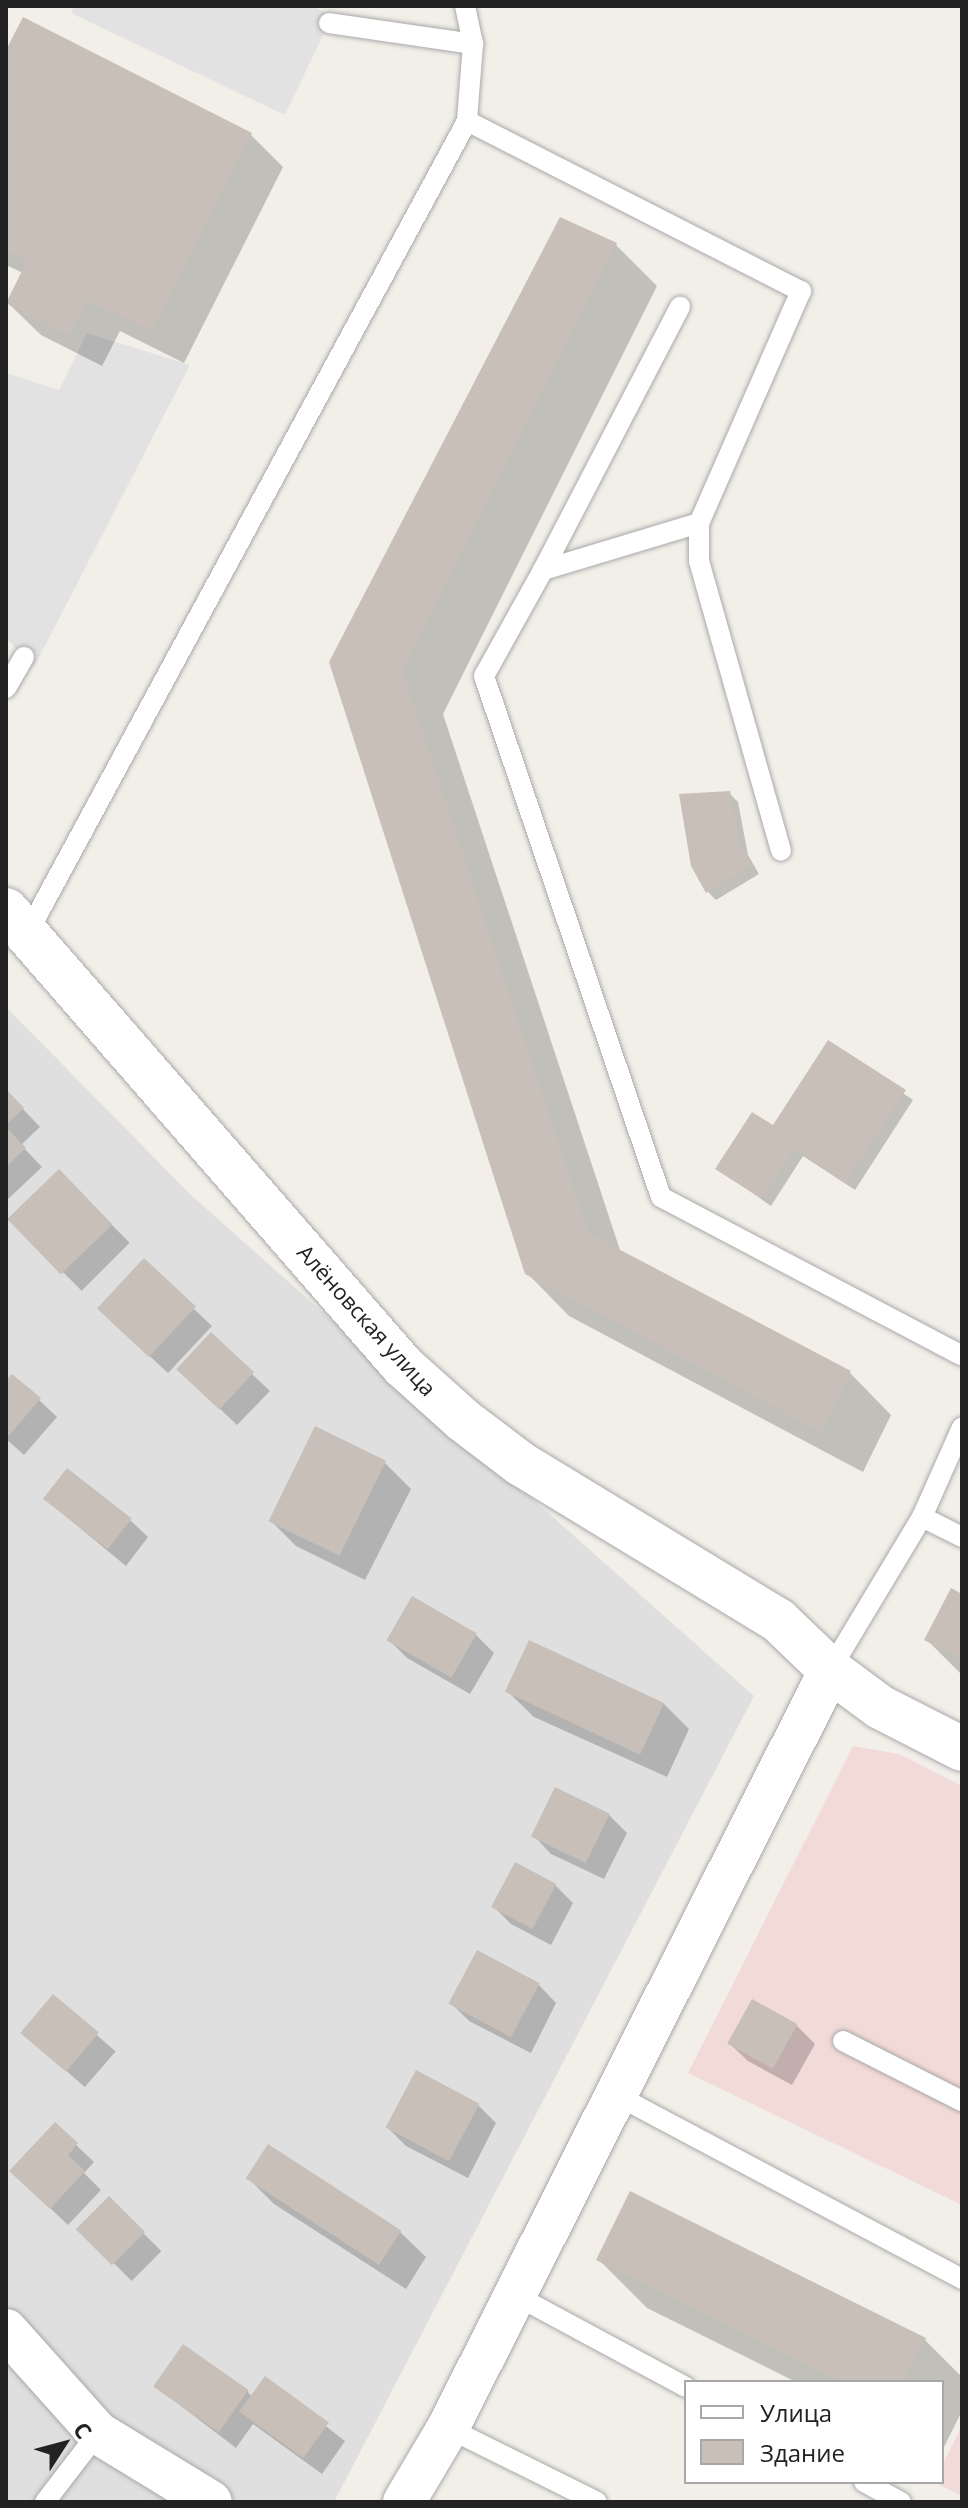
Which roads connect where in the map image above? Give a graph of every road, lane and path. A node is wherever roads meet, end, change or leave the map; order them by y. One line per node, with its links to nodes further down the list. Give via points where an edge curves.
1 (465, 6): 3 (lane)
2 (329, 23): 3 (lane)
3 (473, 44): 4 (lane)
4 (467, 121): 6 (lane, via 801,291); 11 (lane)
5 (680, 307): 7 (lane)
6 (699, 523): 7 (lane); 10 (lane, via 699,561)
7 (543, 570): 12 (lane, via 484,676 661,1197)
8 (24, 657): 9 (lane)
9 (6, 688)
10 (781, 851)
11 (17, 921): 16 (street, Алёновская улица, via 403,1366 521,1464 778,1620)
12 (962, 1356)
13 (962, 1427): 14 (lane)
14 (922, 1517): 15 (lane); 16 (lane)
15 (962, 1537)
16 (830, 1670): 17 (street, Алёновская улица, via 880,1707); 19 (street)
17 (962, 1749)
18 (843, 2041): 20 (lane)
19 (616, 2095): 21 (lane); 22 (street)
20 (962, 2101)
21 (962, 2279)
22 (515, 2295): 24 (lane); 25 (street)
23 (6, 2330): 26 (street)
24 (684, 2386)
25 (448, 2428): 30 (street); 31 (lane)
26 (98, 2433): 28 (lane); 29 (street)
27 (868, 2484): 32 (lane)
28 (45, 2502)
29 (211, 2502)
30 (404, 2502)
31 (597, 2502)
32 (901, 2502)

